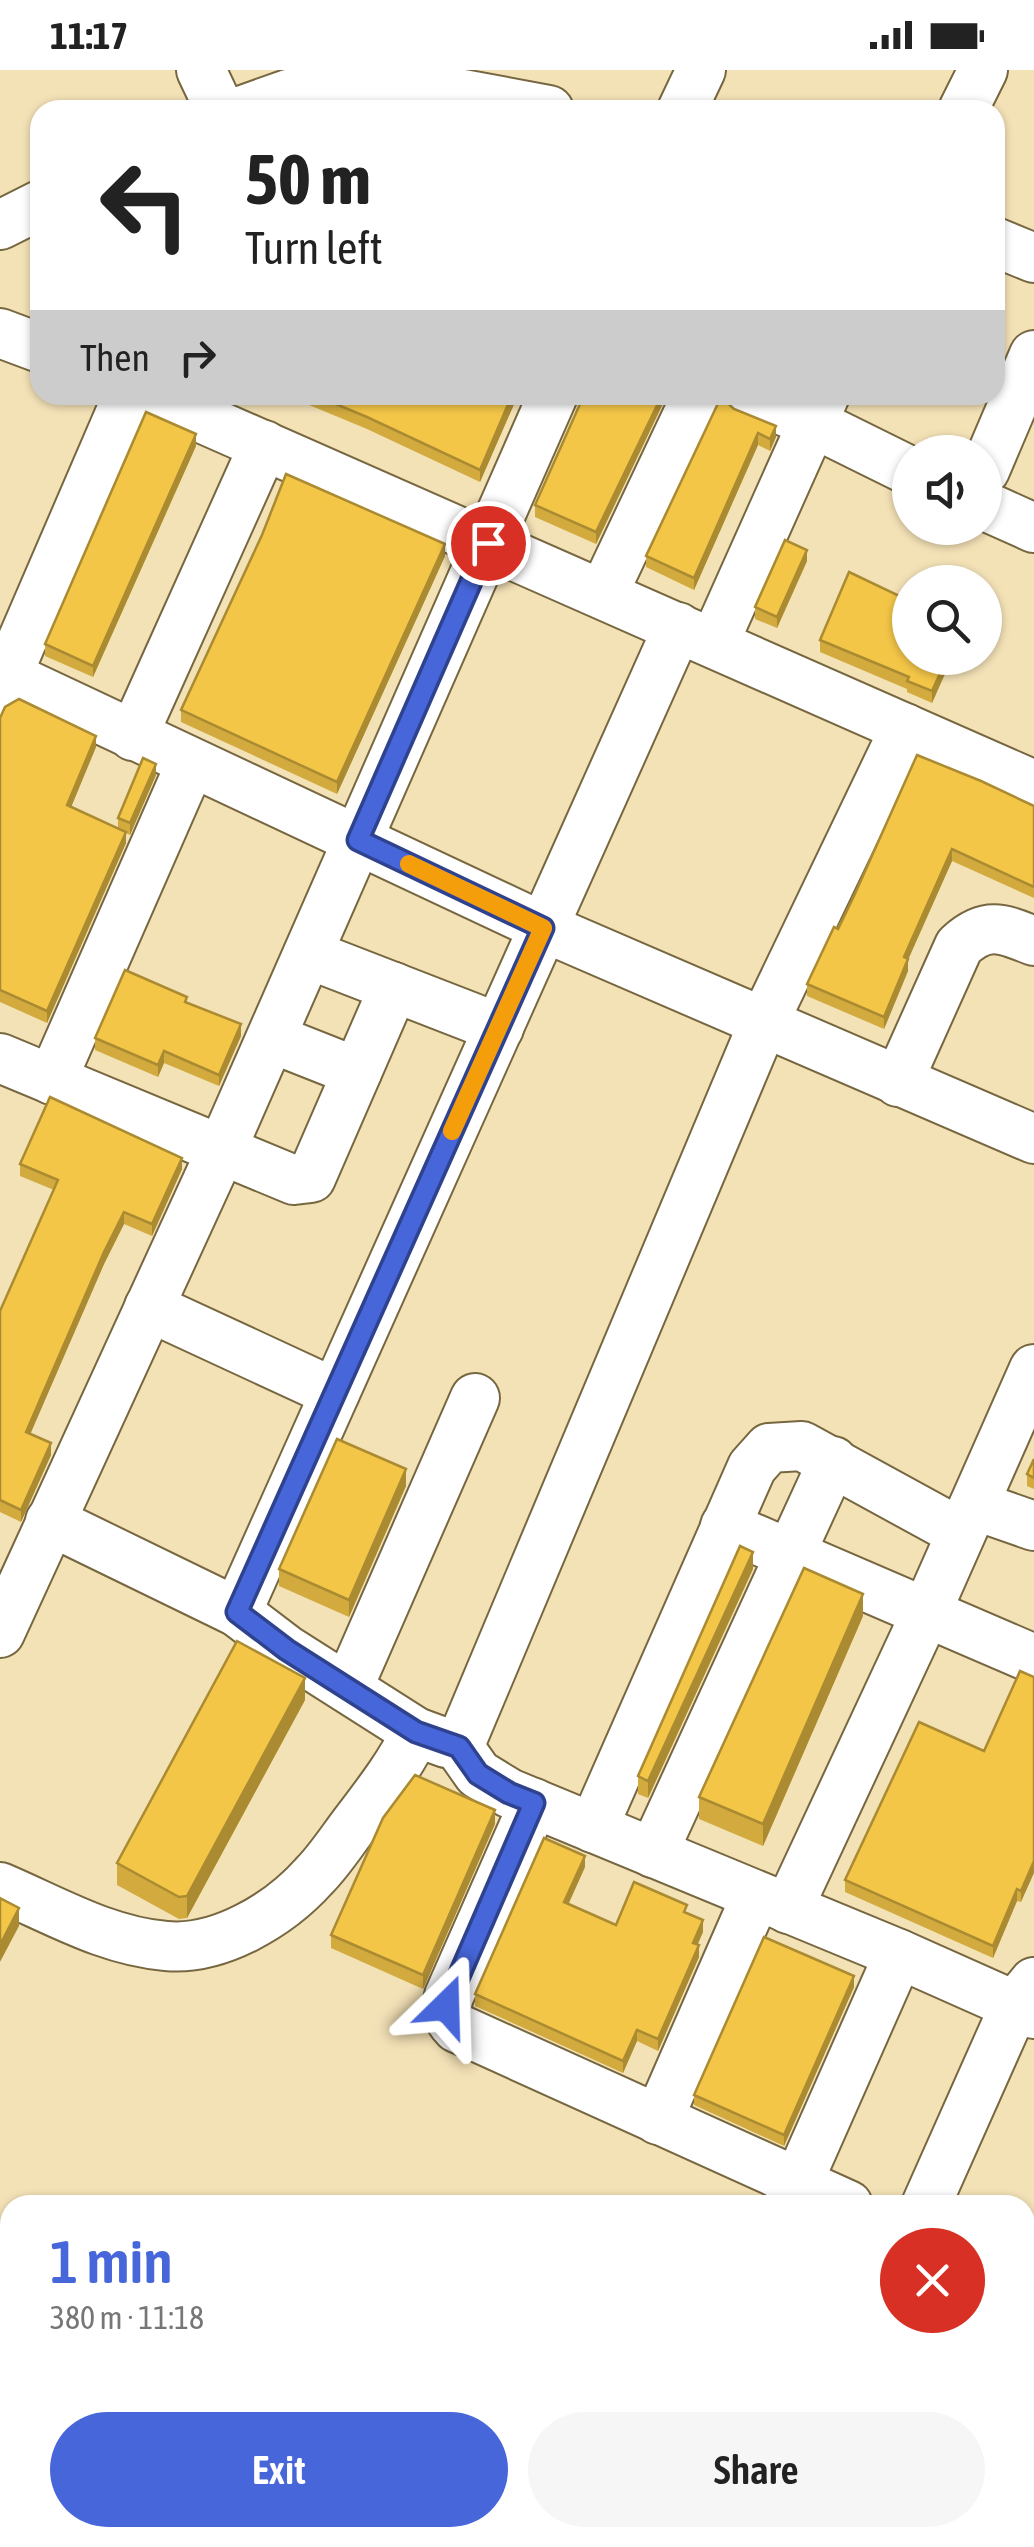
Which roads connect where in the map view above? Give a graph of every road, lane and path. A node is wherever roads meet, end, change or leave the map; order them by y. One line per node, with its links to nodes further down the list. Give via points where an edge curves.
1 (201, 70): 4 (street)
2 (983, 70): 7 (street)
3 (344, 75): 5 (street); 6 (street)
4 (215, 100)
5 (271, 100)
6 (510, 100)
7 (968, 100)
8 (30, 209): 9 (street)
9 (0, 225)
10 (1005, 246): 11 (street)
11 (1034, 258)
12 (0, 334): 13 (street)
13 (30, 344)
14 (1034, 355): 20 (street)
15 (124, 405): 28 (street)
16 (185, 405): 21 (street)
17 (549, 405): 25 (street)
18 (692, 405): 26 (street)
19 (818, 409): 22 (street); 27 (street)
20 (1000, 435)
21 (264, 445): 25 (street); 30 (street)
22 (892, 458)
23 (1002, 514): 24 (street)
24 (1034, 528)
25 (488, 543): 26 (street); 33 (street)
26 (603, 594): 27 (street)
27 (696, 635): 29 (street); 34 (street)
28 (2, 680): 30 (street)
29 (905, 728): 32 (street); 38 (street)
30 (133, 736): 31 (street)
31 (191, 763): 33 (street); 43 (street)
32 (1034, 784)
33 (358, 840): 34 (street); 36 (street)
34 (543, 928): 38 (street); 39 (street)
35 (1034, 941): 44 (street, via 1004,928 973,933 959,946)
36 (308, 954): 37 (street); 40 (street)
37 (394, 988): 39 (street); 42 (street)
38 (763, 1024): 44 (street); 62 (street)
39 (498, 1028): 49 (street)
40 (272, 1038): 42 (street); 46 (street)
41 (0, 1058): 43 (street)
42 (357, 1072): 46 (street, via 311,1178 294,1180)
43 (52, 1080): 46 (street)
44 (898, 1082): 45 (street)
45 (1034, 1139)
46 (222, 1151): 47 (street)
47 (150, 1308): 49 (street); 53 (street)
48 (1034, 1369): 52 (street)
49 (335, 1394): 57 (street)
50 (475, 1398): 61 (street)
51 (833, 1461): 52 (street); 54 (street, via 802,1446 769,1448 752,1467); 56 (street)
52 (967, 1519): 55 (street); 58 (street)
53 (50, 1521): 57 (street); 59 (street)
54 (725, 1526): 56 (street); 64 (street)
55 (1034, 1526)
56 (788, 1553): 58 (street); 65 (street)
57 (237, 1612): 61 (street)
58 (926, 1613): 60 (street); 67 (street)
59 (0, 1633)
60 (1034, 1659)
61 (348, 1688): 62 (street)
62 (438, 1740): 63 (street, via 478,1774); 66 (street, via 399,1768 313,1878 234,1933 196,1946 117,1938)
63 (534, 1803): 64 (street); 70 (street, via 446,2014 456,2028)
64 (592, 1828): 65 (street)
65 (653, 1853): 67 (street)
66 (0, 1887)
67 (772, 1902): 68 (street); 70 (street)
68 (899, 1954): 69 (street); 71 (street)
69 (1028, 2000): 72 (street)
70 (658, 2120): 71 (street)
71 (793, 2194)
72 (931, 2195)

